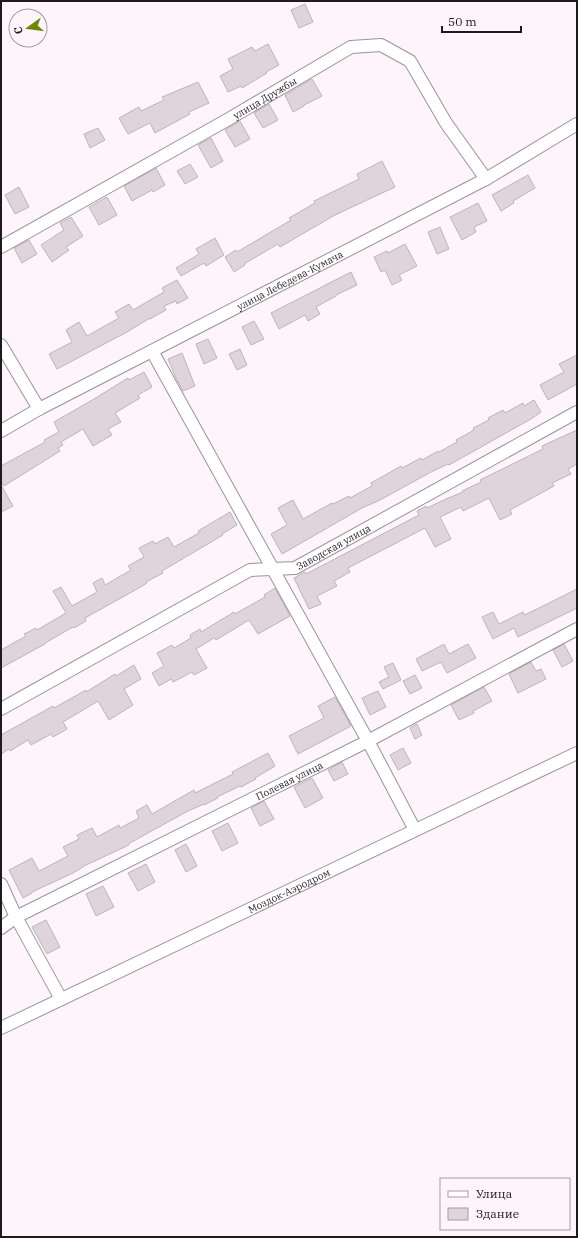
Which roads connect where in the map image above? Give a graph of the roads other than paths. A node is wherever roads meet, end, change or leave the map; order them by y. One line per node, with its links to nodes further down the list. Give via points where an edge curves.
1 (577, 124): 2 (street, улица Лебедева-Кумача)
2 (486, 179): 3 (street, улица Дружбы, via 446,123 410,61 382,45 351,47); 5 (street, улица Лебедева-Кумача)
3 (1, 247)
4 (1, 345): 6 (street)
5 (152, 350): 6 (street, улица Лебедева-Кумача); 9 (street)
6 (39, 409): 8 (street, улица Лебедева-Кумача)
7 (577, 412): 9 (street, Заводская улица, via 295,568)
8 (1, 431)
9 (273, 569): 11 (street, Заводская улица, via 250,570); 12 (street)
10 (577, 629): 12 (street, Полевая улица)
11 (1, 709)
12 (368, 741): 14 (street); 16 (street, Полевая улица)
13 (577, 753): 14 (street, Моздок-Аэродром)
14 (415, 830): 18 (street, Моздок-Аэродром)
15 (1, 884): 16 (street)
16 (16, 917): 17 (street, Полевая улица); 18 (street)
17 (1, 928)
18 (61, 999): 19 (street, Моздок-Аэродром)
19 (1, 1028)

